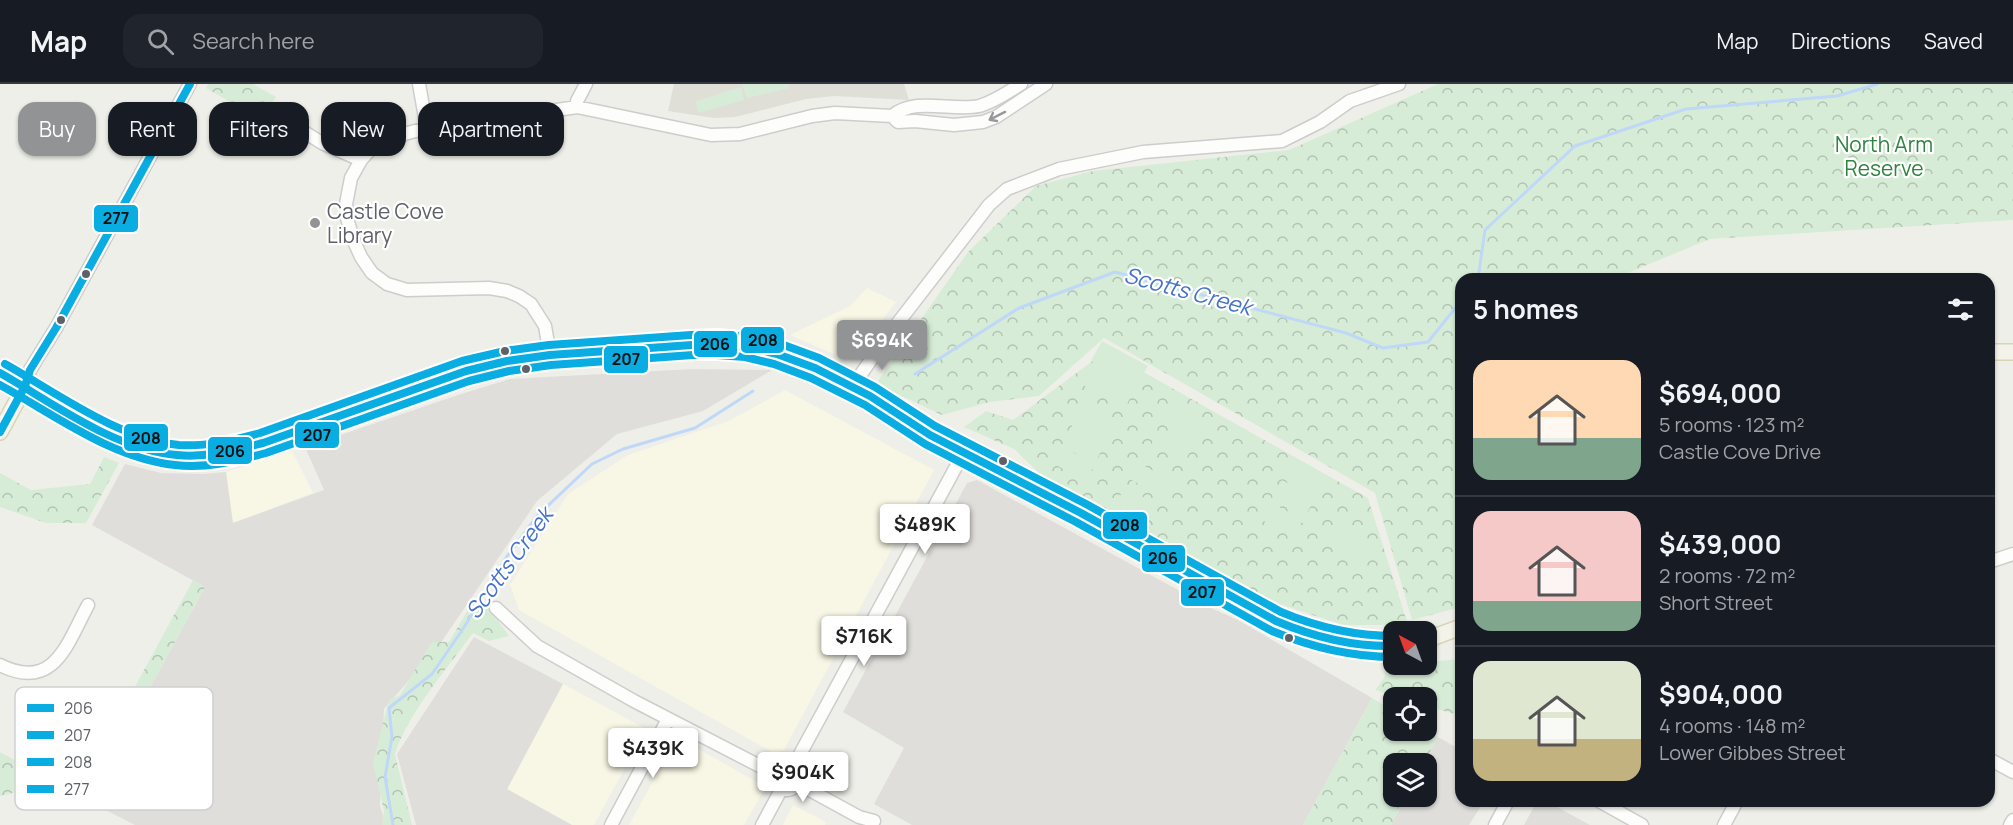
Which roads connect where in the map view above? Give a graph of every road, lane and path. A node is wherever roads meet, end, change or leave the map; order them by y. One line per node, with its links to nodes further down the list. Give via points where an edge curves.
1 (190, 84): 18 (street, via 30,370)
2 (419, 84): 7 (street)
3 (586, 84): 8 (street)
4 (1021, 84): 10 (street, via 978,106 901,109)
5 (1046, 84): 10 (street, one-way to 10, via 983,122 898,122)
6 (1399, 84): 19 (street, via 1350,101 1282,141 1143,152 1059,169 1007,189 989,205)
7 (422, 102)
8 (577, 107): 9 (street); 10 (street, via 711,135 740,134 835,113)
9 (564, 109)
10 (892, 116)
11 (418, 131): 13 (street, via 387,139)
12 (309, 135): 13 (street)
13 (361, 160): 16 (street, via 347,190 347,218 361,257 372,273 387,284 407,290 497,288 519,296 531,304 545,326)
14 (1995, 352): 15 (main road)
15 (2013, 352)
16 (550, 355): 18 (main road, via 507,360 466,371 269,441 234,451 198,455 135,445); 19 (main road, via 717,344 747,346 815,368)
17 (0, 373): 18 (main road)
18 (25, 386): 20 (main road)
19 (852, 387): 21 (main road)
20 (0, 432)
21 (964, 452): 28 (main road, via 1276,621 1339,642); 32 (street)
22 (2013, 554): 23 (street)
23 (1995, 560)
24 (88, 605): 29 (street, via 54,663 37,674 15,673)
25 (496, 608): 30 (street, via 537,646)
26 (1455, 629): 27 (main road)
27 (1437, 636)
28 (1383, 647)
29 (0, 665)
30 (669, 719): 34 (street); 42 (street)
31 (1995, 762): 33 (street)
32 (792, 769): 34 (street); 35 (street)
33 (2013, 772)
34 (777, 775): 36 (street, via 777,784)
35 (797, 783): 36 (street, via 789,790); 41 (street, via 859,817)
36 (782, 788): 43 (street)
37 (1505, 807): 44 (street)
38 (1610, 807): 45 (street)
39 (1734, 807): 46 (street)
40 (2013, 820): 47 (street)
41 (874, 821)
42 (611, 825)
43 (762, 825)
44 (1495, 825)
45 (1642, 825)
46 (1724, 825)
47 (2010, 825)

